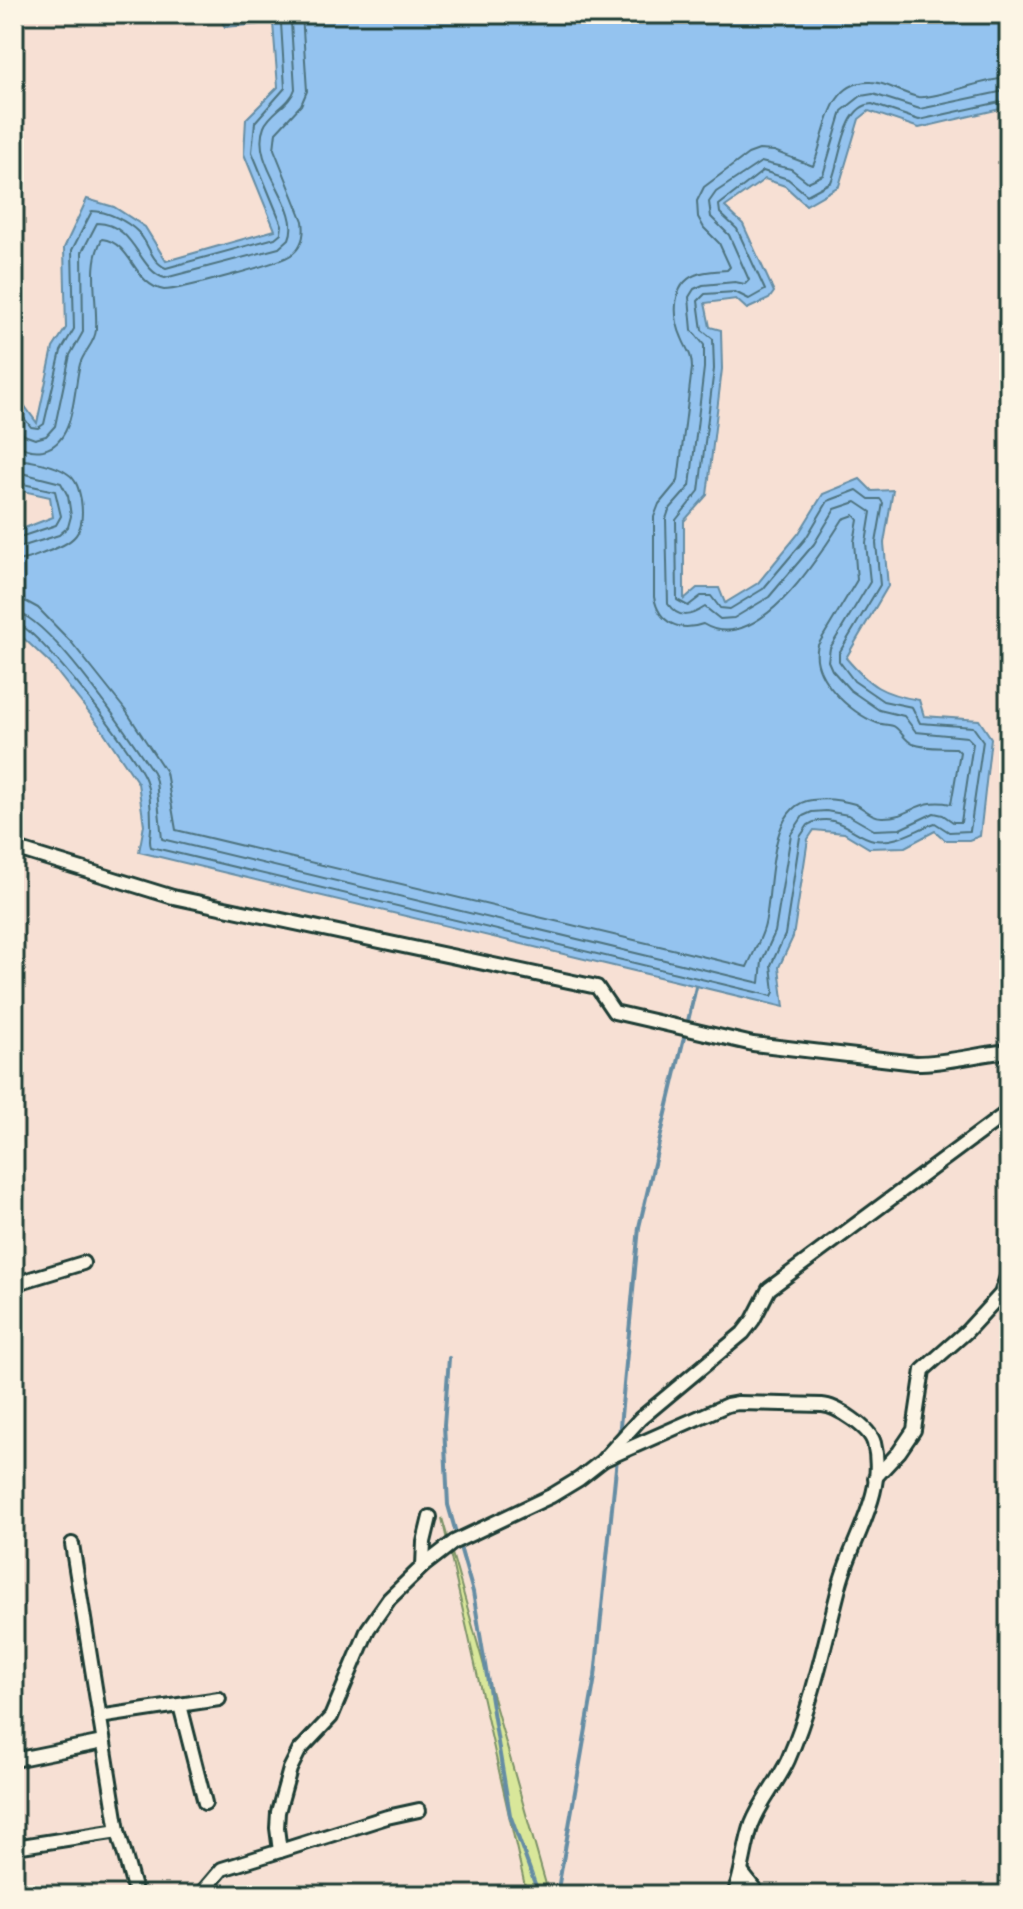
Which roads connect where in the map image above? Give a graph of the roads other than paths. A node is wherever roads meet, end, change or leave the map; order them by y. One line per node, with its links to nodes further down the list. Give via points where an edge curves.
1 (14, 848): 2 (street, via 173,897 597,987 614,1012 753,1044 916,1063)
2 (1009, 1051)
3 (1009, 1111): 7 (street, via 769,1289 743,1333 640,1419)
4 (83, 1263): 6 (street)
5 (1009, 1271): 8 (street, via 1001,1294 923,1370 914,1430)
6 (14, 1284)
7 (602, 1461): 8 (street, via 727,1405 822,1405 835,1407 869,1433); 11 (street, via 568,1486 454,1542)
8 (875, 1479): 23 (street, via 795,1742 753,1823)
9 (430, 1517): 11 (street)
10 (72, 1544): 14 (street)
11 (423, 1566): 21 (street, via 379,1611 331,1717 299,1751 278,1812)
12 (219, 1699): 13 (street)
13 (180, 1705): 14 (street); 17 (street)
14 (99, 1717): 15 (street)
15 (103, 1742): 16 (street); 19 (street)
16 (14, 1760)
17 (205, 1803)
18 (419, 1810): 21 (street)
19 (118, 1831): 20 (street); 24 (street)
20 (14, 1845): 22 (street)
21 (280, 1851): 25 (street, via 222,1869)
22 (14, 1858)
23 (742, 1873): 26 (street); 27 (street)
24 (136, 1895)
25 (200, 1895)
26 (734, 1895)
27 (759, 1895)

